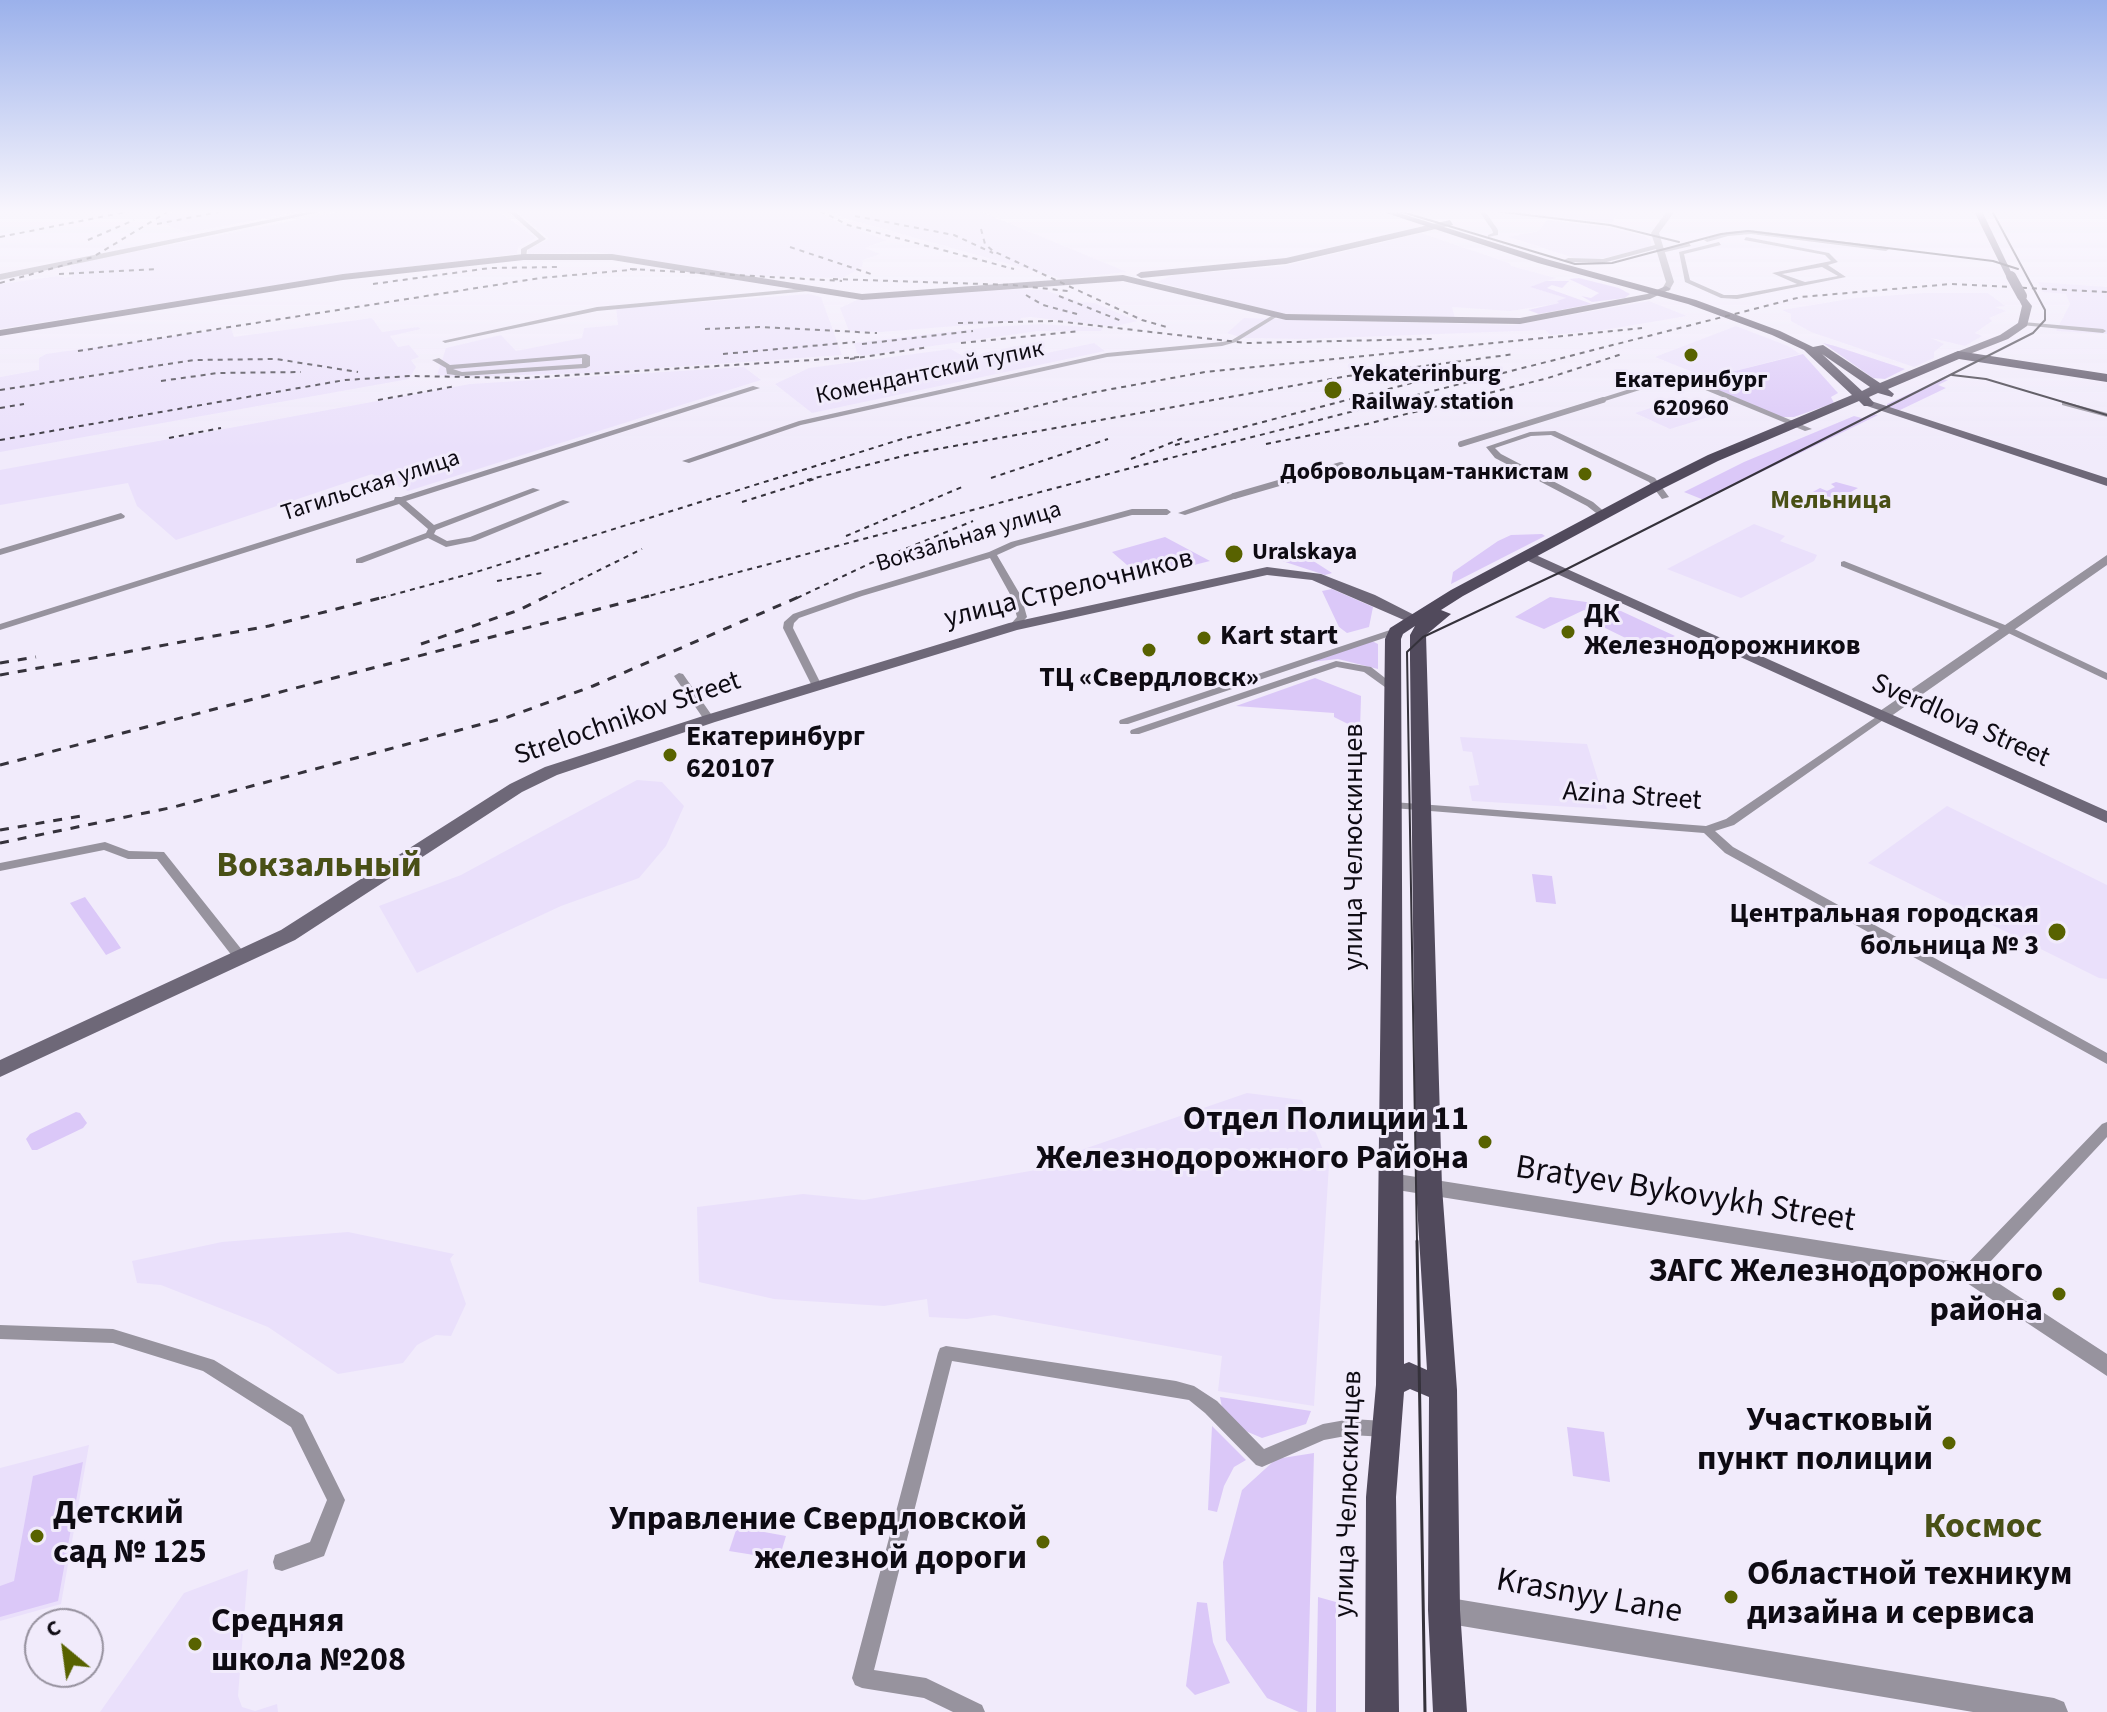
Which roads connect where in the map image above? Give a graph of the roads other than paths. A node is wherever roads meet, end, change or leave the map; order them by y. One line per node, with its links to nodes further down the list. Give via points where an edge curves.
1 (258, 291): 13 (main road)
2 (797, 291): 14 (street, via 597,309)
3 (827, 291): 4 (main road, via 875,297)
4 (947, 291)
5 (1182, 291): 10 (main road)
6 (1663, 291): 10 (main road, via 1513,321); 20 (main road, via 1799,336); 22 (main road, via 1800,343)
7 (1711, 291): 8 (street, via 1728,297)
8 (1764, 291)
9 (2019, 291): 11 (main road, bridge, via 2027,306)
10 (1275, 316): 27 (street, Комендантский тупик, via 1222,344 1107,355 795,424)
11 (2023, 324): 12 (street); 15 (main road)
12 (2103, 331)
13 (0, 333)
14 (445, 341)
15 (1967, 354): 18 (main road); 20 (main road)
16 (436, 360): 17 (street)
17 (449, 367): 17 (street, via 462,374 586,366 586,356)
18 (2107, 378)
19 (756, 388): 33 (street, Тагильская улица)
20 (1884, 391): 22 (main road)
21 (1602, 399): 25 (street, via 1665,380 1687,380); 26 (street)
22 (1864, 400): 25 (main road); 29 (main road)
23 (2065, 403): 24 (street)
24 (2107, 415)
25 (1802, 427): 31 (main road)
26 (1461, 444)
27 (686, 461)
28 (1341, 465): 32 (street)
29 (2107, 482)
30 (536, 490): 39 (street)
31 (1661, 491): 37 (main road); 37 (street, via 1652,480 1552,433 1490,447); 42 (main road)
32 (1234, 496): 36 (street)
33 (398, 499): 39 (street); 48 (street, Тагильская улица)
34 (566, 502): 39 (street, via 472,539 446,544)
35 (1167, 512): 41 (street, Вокзальная улица, via 1132,512)
36 (1182, 513)
37 (1603, 514): 42 (main road)
38 (121, 516): 40 (street)
39 (431, 531): 44 (street)
40 (0, 552)
41 (992, 554): 47 (street, via 1019,606 1022,617); 54 (street, Вокзальная улица, via 859,594 789,622)
42 (1541, 556): 46 (main road); 56 (main road, Sverdlova Street)
43 (2107, 559): 49 (street)
44 (359, 561)
45 (1844, 564): 49 (street)
46 (1411, 624): 47 (main road, улица Стрелочников, via 1328,581 1279,571 1215,580); 50 (street); 55 (main road, улица Челюскинцев, via 1393,639); 61 (main road, via 1418,635)
47 (1014, 626): 54 (main road, улица Стрелочников)
48 (0, 627)
49 (2007, 629): 53 (street); 56 (street)
50 (1303, 660): 51 (street); 58 (street)
51 (1315, 669): 55 (street, via 1354,665 1376,673); 59 (street)
52 (679, 676): 57 (street)
53 (2107, 677)
54 (817, 686): 57 (main road, Strelochnikov Street)
55 (1393, 688): 60 (main road, улица Челюскинцев)
56 (1886, 712): 62 (main road, Sverdlova Street); 63 (main road, Sverdlova Street); 64 (street, Azina Street, via 1730,822)
57 (709, 719): 66 (main road, Strelochnikov Street, via 551,771 516,788 319,918)
58 (1124, 722)
59 (1135, 732)
60 (1393, 805): 61 (street, Azina Street); 70 (main road, улица Челюскинцев)
61 (1421, 807): 64 (street, Azina Street); 71 (main road)
62 (2107, 807)
63 (2107, 818)
64 (1707, 830): 67 (street, via 1729,850)
65 (0, 867): 66 (street, via 105,846 128,855 160,855)
66 (241, 958): 68 (main road, Strelochnikov Street)
67 (2107, 1059)
68 (0, 1069)
69 (2107, 1128): 72 (street)
70 (1391, 1181): 71 (street, Bratyev Bykovykh Street); 75 (main road, улица Челюскинцев)
71 (1429, 1187): 72 (street, Bratyev Bykovykh Street); 76 (main road)
72 (1969, 1273): 74 (street)
73 (0, 1332): 78 (street, via 113,1336 208,1365 297,1421 336,1500 317,1549)
74 (2107, 1366)
75 (1390, 1385): 76 (main road, via 1409,1375); 77 (main road, улица Челюскинцев)
76 (1443, 1390): 79 (main road)
77 (1385, 1429): 80 (street, via 1323,1432 1262,1459 1194,1394 946,1353 862,1678 926,1688); 81 (main road, улица Челюскинцев)
78 (282, 1562)
79 (1444, 1610): 82 (main road); 83 (street, Krasnyy Lane)
80 (975, 1712)
81 (1382, 1712)
82 (1450, 1712)
83 (2054, 1712)

